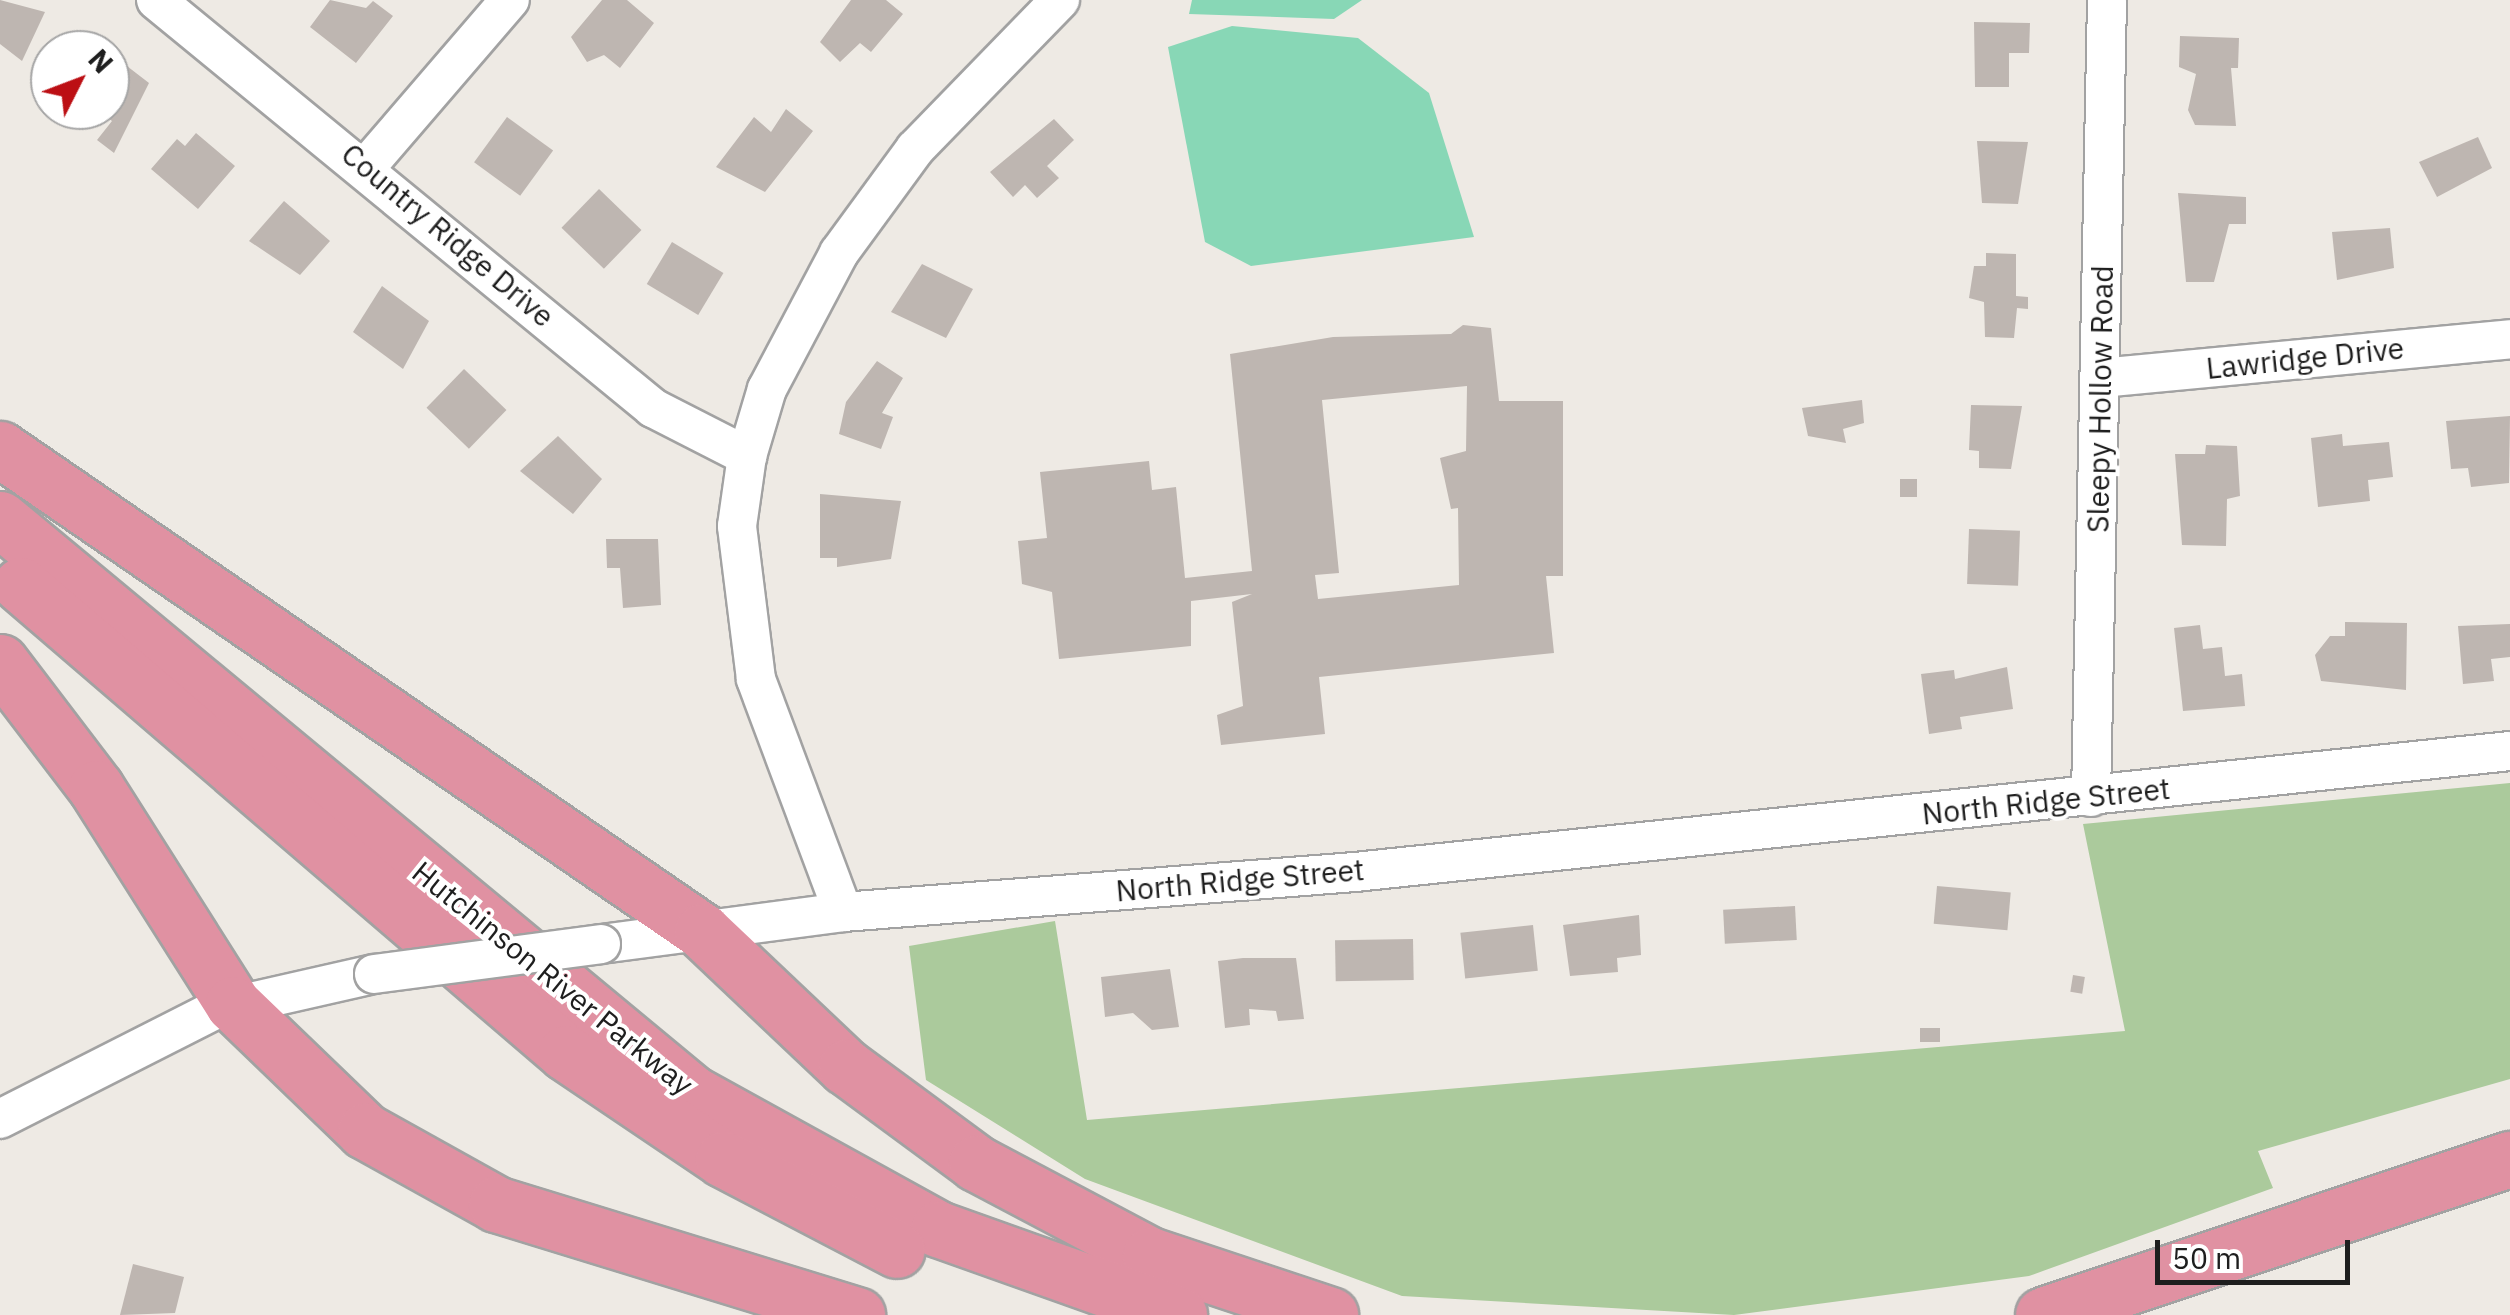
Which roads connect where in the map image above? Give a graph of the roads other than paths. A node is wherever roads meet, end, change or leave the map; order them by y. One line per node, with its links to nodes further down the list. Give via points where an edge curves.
1 (156, 0): 5 (street, Country Ridge Drive)
2 (510, 0): 5 (street)
3 (1060, 0): 9 (street, via 915,148 839,252 767,389)
4 (2108, 0): 7 (street, Sleepy Hollow Road)
5 (367, 166): 9 (street, Country Ridge Drive, via 653,408)
6 (2510, 338): 7 (street, Lawridge Drive)
7 (2101, 378): 14 (street, Sleepy Hollow Road)
8 (0, 449): 16 (highway)
9 (748, 456): 15 (street, via 738,526 756,679)
10 (0, 519): 23 (highway, Hutchinson River Parkway, via 692,1092 938,1229)
11 (0, 567): 22 (highway, Hutchinson River Parkway, via 458,966 642,1108 851,1228)
12 (0, 662): 17 (highway, via 96,788)
13 (2510, 751): 14 (street, North Ridge Street)
14 (2091, 798): 15 (street, North Ridge Street)
15 (843, 912): 16 (street, North Ridge Street)
16 (702, 931): 17 (street, North Ridge Street, bridge, via 374,974); 24 (highway, via 846,1067 1002,1179 1182,1268)
17 (232, 1004): 18 (street, North Ridge Street, via 82,1070); 21 (highway, via 344,1114 451,1184)
18 (0, 1119)
19 (2510, 1160): 25 (highway)
20 (2510, 1195): 26 (highway)
21 (857, 1315)
22 (1063, 1315)
23 (1179, 1315)
24 (1330, 1315)
25 (2043, 1315)
26 (2160, 1315)

